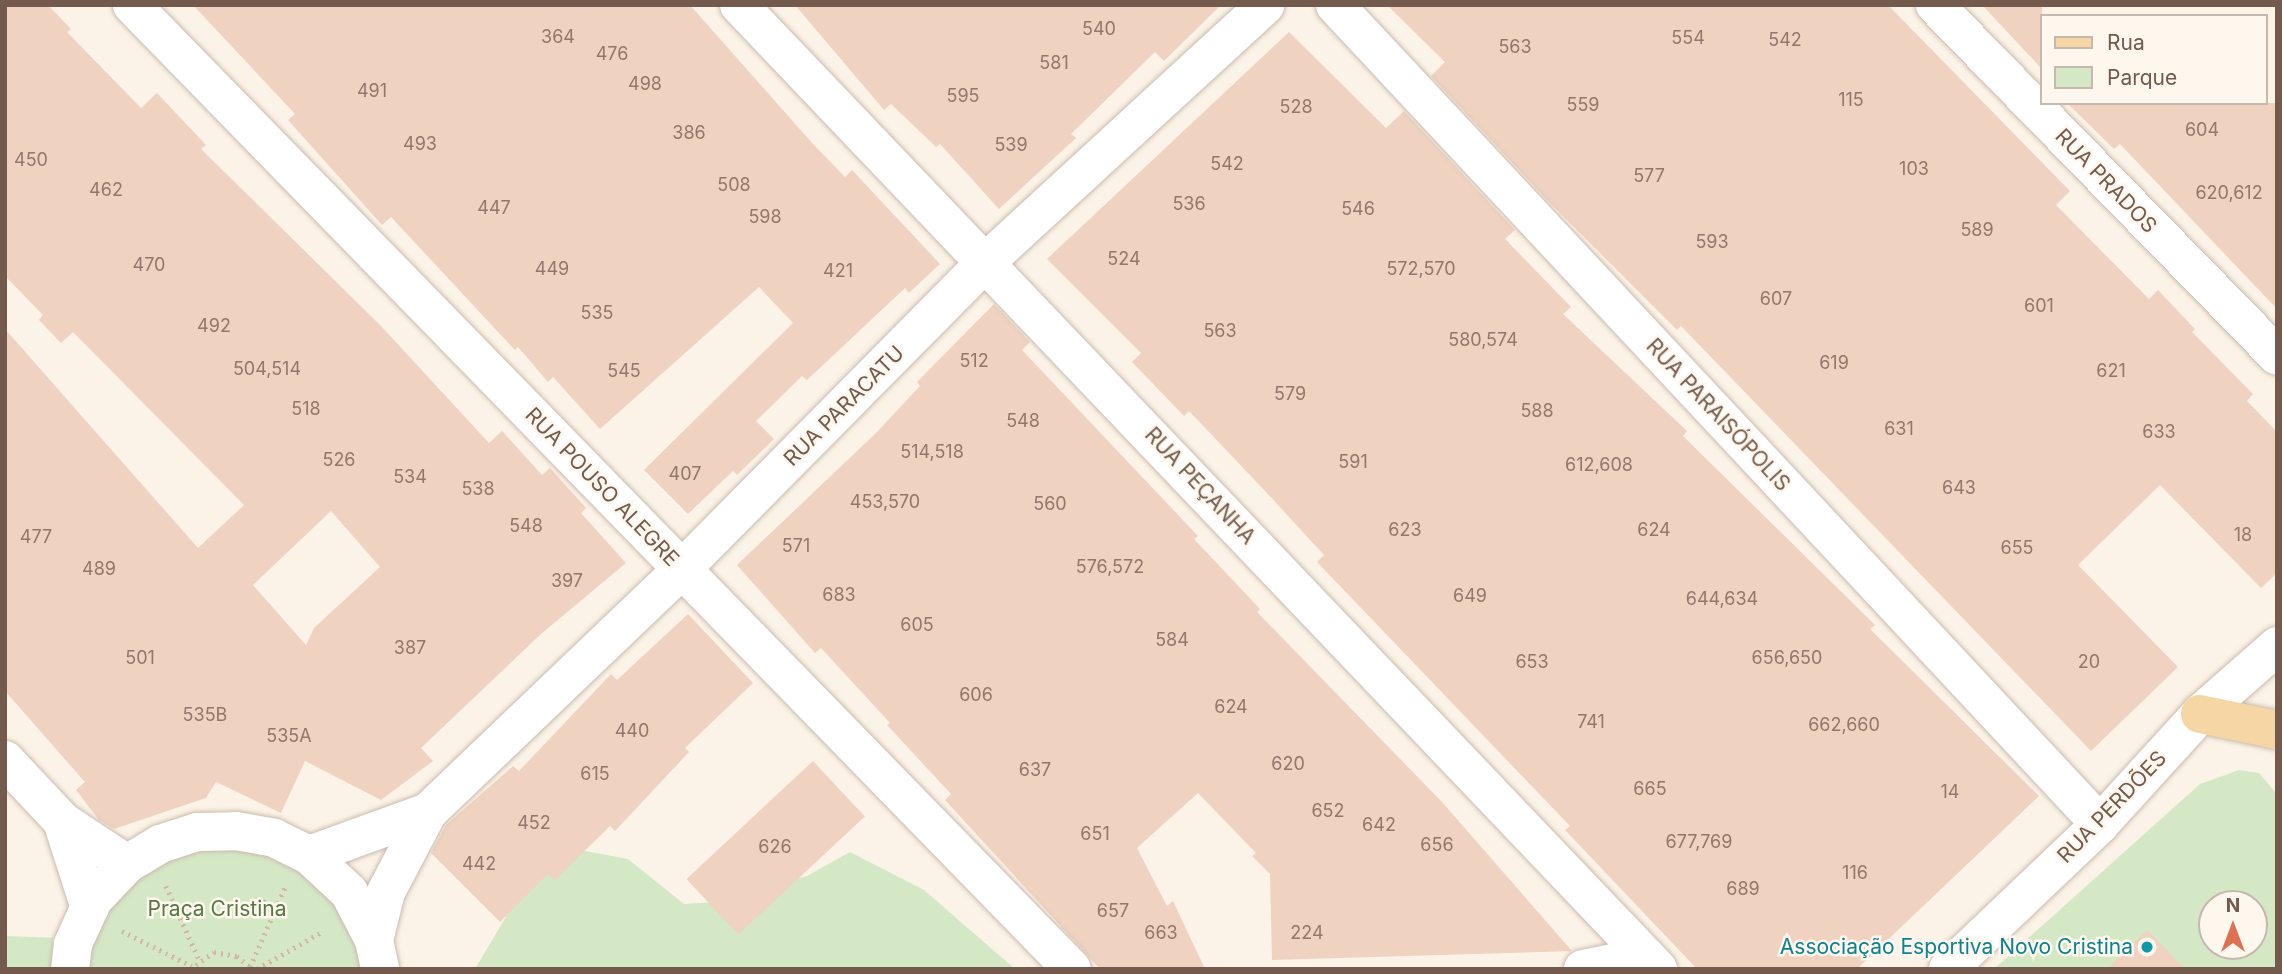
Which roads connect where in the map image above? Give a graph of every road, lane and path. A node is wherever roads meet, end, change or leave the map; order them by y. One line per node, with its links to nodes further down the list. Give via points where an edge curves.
1 (132, 5): 8 (street, RUA POUSO ALEGRE)
2 (739, 5): 6 (street, RUA PEÇANHA)
3 (1265, 5): 6 (street, RUA PARACATU)
4 (1335, 5): 15 (street, RUA PARAISÓPOLIS)
5 (1935, 5): 7 (street, RUA PRADOS)
6 (987, 261): 8 (street, RUA PARACATU); 22 (street, RUA PEÇANHA)
7 (2277, 356)
8 (682, 569): 13 (street, RUA PARACATU); 27 (street, RUA POUSO ALEGRE)
9 (2277, 646): 10 (street, RUA PERDÕES)
10 (2200, 714): 11 (main road); 15 (street, RUA PERDÕES)
11 (2277, 730)
12 (5, 760): 14 (street)
13 (428, 813): 16 (street, RUA PARACATU); 20 (street, RUA PARACATU, via 386,892)
14 (62, 821): 17 (street); 18 (street)
15 (2100, 824): 29 (street, RUA PERDÕES)
16 (304, 853): 17 (street, via 274,838 236,831 197,832); 20 (street, via 349,892); 24 (path)
17 (138, 857): 18 (street); 21 (path)
18 (99, 916): 23 (path); 25 (street, via 73,944)
19 (323, 931): 26 (path)
20 (377, 955)
21 (199, 959): 23 (path); 24 (path, via 226,952)
22 (1652, 962): 28 (street)
23 (191, 967)
24 (250, 968)
25 (69, 969)
26 (257, 969)
27 (1072, 969)
28 (1583, 969)
29 (1948, 969)

